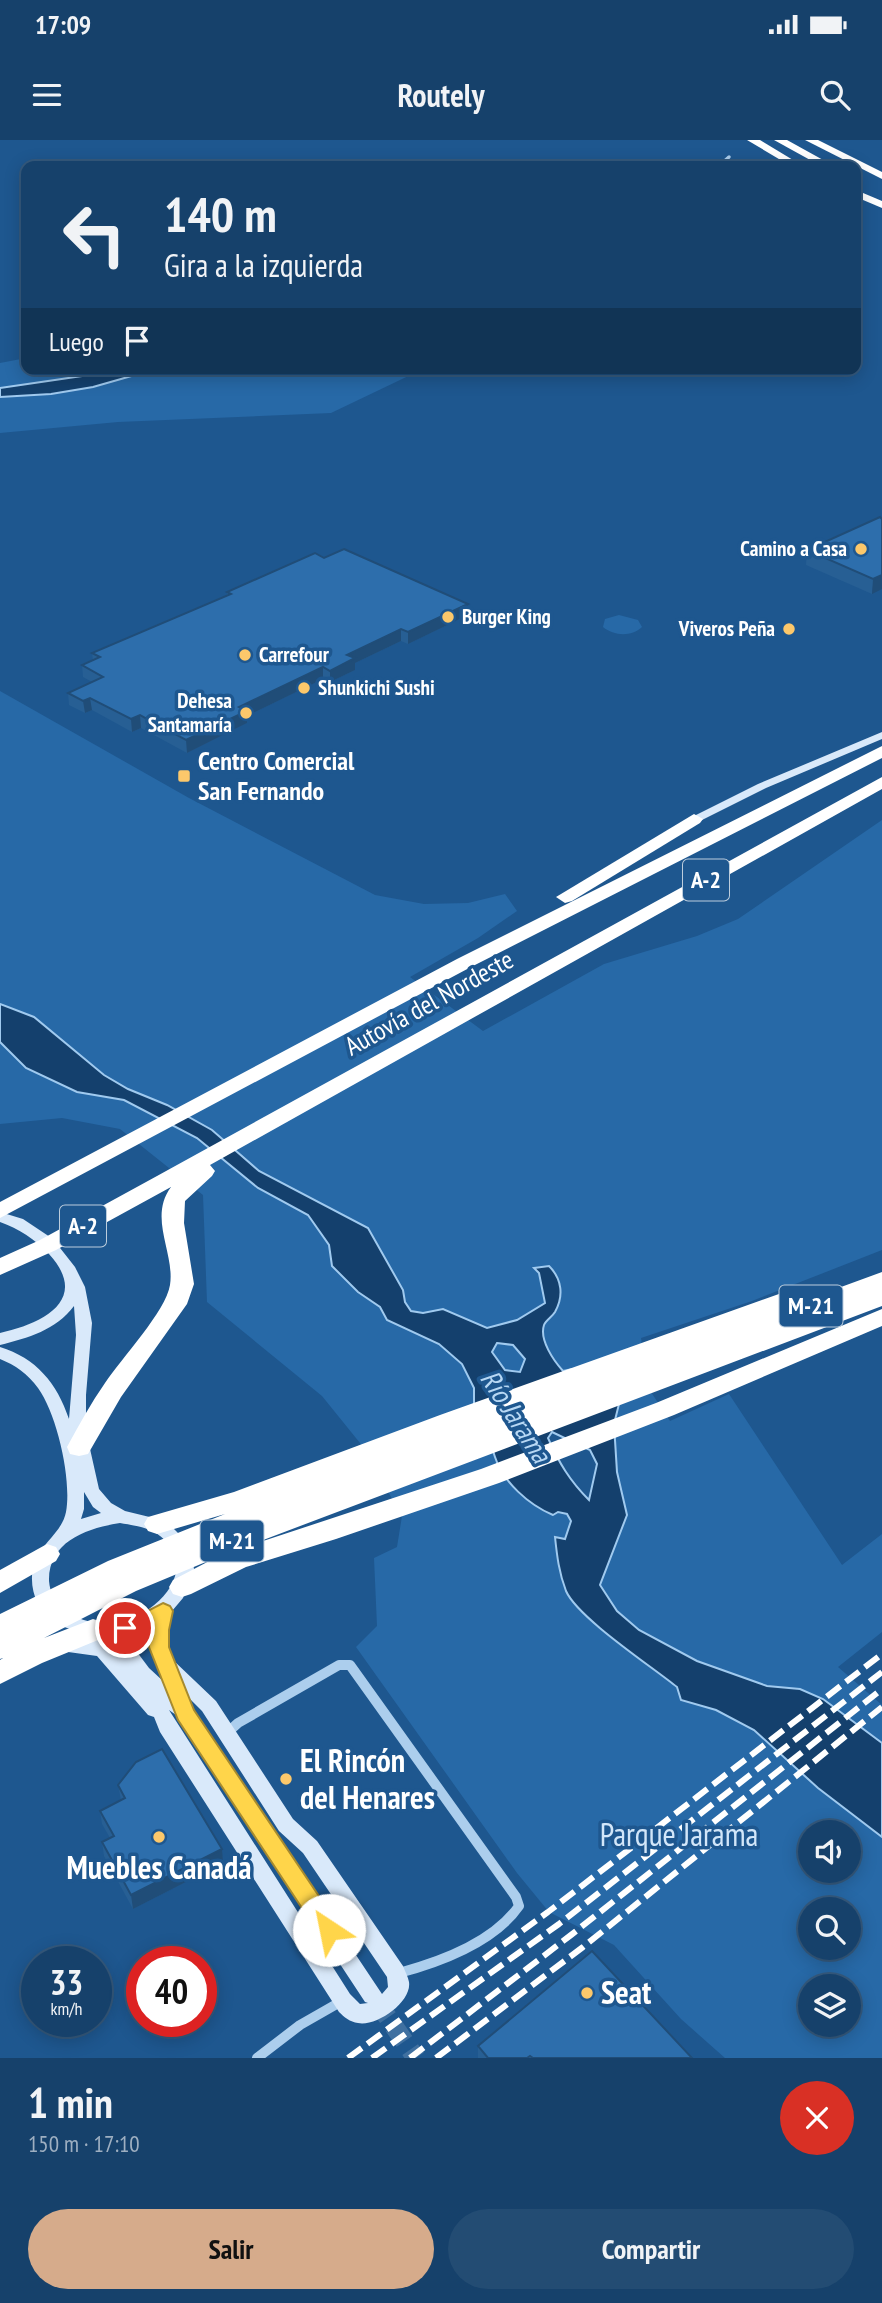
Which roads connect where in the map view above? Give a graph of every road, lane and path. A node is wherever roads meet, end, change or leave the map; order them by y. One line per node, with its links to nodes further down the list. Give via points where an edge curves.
1 (752, 140): 9 (highway)
2 (758, 140): 10 (highway)
3 (779, 140): 11 (highway)
4 (785, 140): 12 (highway)
5 (810, 140): 13 (highway)
6 (838, 140): 14 (highway)
7 (729, 157): 8 (street)
8 (725, 161)
9 (792, 161)
10 (793, 161)
11 (820, 161)
12 (821, 161)
13 (852, 161)
14 (882, 163)
15 (861, 166): 16 (highway)
16 (882, 176)
17 (861, 195): 18 (highway)
18 (882, 205)
19 (882, 734): 22 (street)
20 (882, 751): 23 (highway, Autovía del Nordeste / A-2)
21 (882, 782): 24 (highway, Autovía del Nordeste / A-2, via 255,1132)
22 (695, 820): 23 (highway, via 512,928)
23 (464, 963): 25 (highway, Autovía del Nordeste / A-2)
24 (172, 1187): 28 (highway, A-2); 37 (highway, via 182,1284 175,1304 112,1391)
25 (0, 1211)
26 (0, 1217): 29 (street, via 36,1233 57,1251)
27 (882, 1267): 33 (highway)
28 (0, 1268)
29 (74, 1279): 34 (street, via 73,1297 62,1312); 37 (street, via 84,1324 77,1399)
30 (882, 1280): 33 (highway, M-21)
31 (882, 1297): 33 (highway, M-21)
32 (882, 1317): 42 (highway, via 665,1409 490,1476)
33 (741, 1332): 36 (highway, M-21); 36 (highway)
34 (0, 1339)
35 (0, 1353): 40 (street, via 35,1372 58,1413 75,1499)
36 (460, 1435): 39 (highway, via 240,1500); 45 (highway, M-21, via 117,1568); 47 (highway, M-21, via 258,1530 127,1584)
37 (79, 1447): 38 (street, via 91,1494)
38 (120, 1516): 39 (street, via 137,1517); 40 (street, via 86,1524)
39 (163, 1528): 42 (street, via 183,1549)
40 (65, 1535): 41 (street)
41 (47, 1554): 43 (highway); 46 (street, via 40,1571 46,1603 57,1616)
42 (185, 1578): 44 (street)
43 (0, 1583)
44 (163, 1611): 46 (street, via 139,1625); 49 (street, via 158,1630)
45 (0, 1626)
46 (92, 1629): 48 (highway); 51 (street)
47 (0, 1648)
48 (32, 1655): 50 (highway); 53 (street, via 77,1645 102,1649)
49 (164, 1663): 52 (street); 54 (street, via 209,1706)
50 (0, 1673)
51 (143, 1673): 52 (street); 53 (street)
52 (186, 1714): 56 (street)
53 (167, 1726): 57 (street)
54 (228, 1732): 55 (street, via 286,1825 310,1847); 55 (street, via 339,1665 350,1665 516,1897 519,1906 508,1920 447,1957)
55 (396, 1973): 57 (street, via 400,1984 396,1994 374,2009 360,2014)
56 (372, 1995)
57 (342, 2001): 58 (street)
58 (257, 2058)

